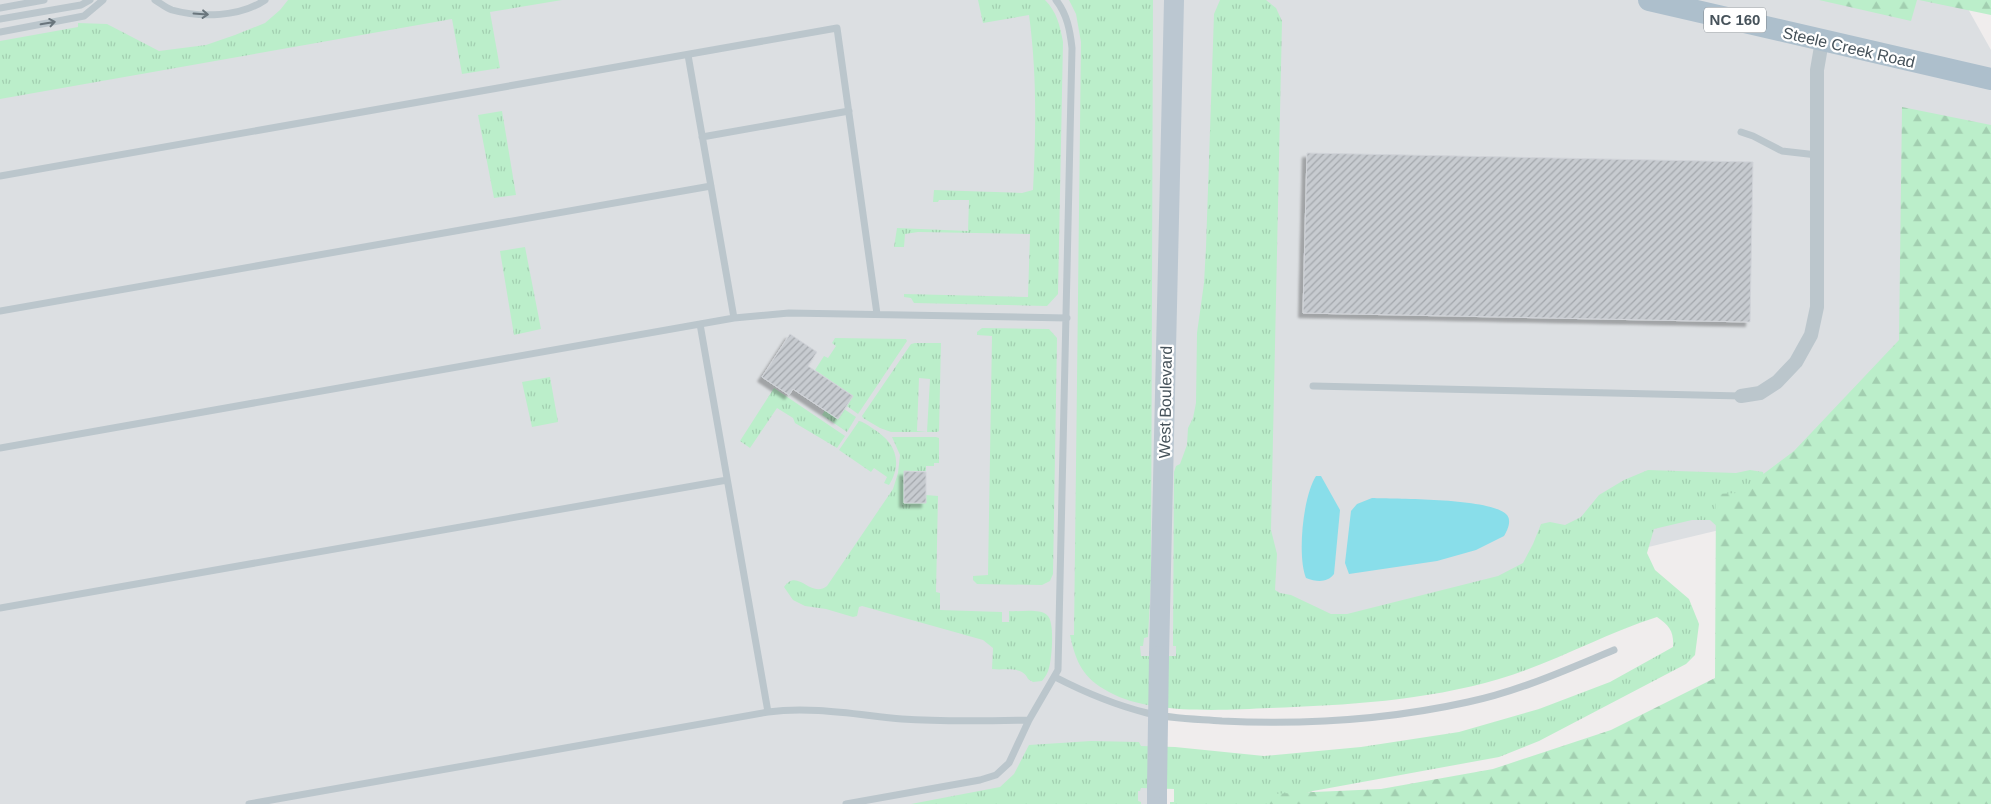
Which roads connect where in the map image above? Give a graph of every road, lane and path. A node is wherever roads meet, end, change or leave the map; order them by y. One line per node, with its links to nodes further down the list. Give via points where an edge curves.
1 (44, 0): 9 (lane)
2 (90, 0): 10 (lane, via 81,5)
3 (103, 0): 11 (lane, one-way to 3, via 84,16)
4 (155, 0): 5 (lane, one-way to 5, via 171,10 204,15 238,12)
5 (265, 0)
6 (1056, 0): 24 (lane, via 1069,26 1072,48)
7 (1174, 0): 35 (street, West Boulevard, bridge)
8 (1649, 0): 12 (main road, Steele Creek Road / NC 160)
9 (0, 8)
10 (0, 19)
11 (0, 32)
12 (1822, 40): 14 (main road, Steele Creek Road / NC 160); 18 (street, via 1817,70)
13 (688, 55): 15 (lane, via 837,28); 17 (lane); 19 (lane)
14 (1991, 79)
15 (849, 111): 17 (lane); 22 (lane)
16 (1741, 132): 18 (lane, via 1782,151)
17 (702, 137): 20 (lane)
18 (1817, 155): 27 (street, via 1817,306 1811,335 1796,362 1777,382 1760,393)
19 (0, 176)
20 (711, 186): 21 (lane); 23 (lane)
21 (0, 311)
22 (877, 314): 23 (lane, via 788,313); 24 (lane)
23 (734, 318): 25 (lane)
24 (1066, 318): 32 (lane, via 1060,656)
25 (700, 324): 28 (lane); 29 (lane)
26 (1313, 386): 27 (lane)
27 (1741, 396)
28 (0, 448)
29 (728, 480): 30 (lane); 33 (lane)
30 (0, 608)
31 (1614, 650): 32 (lane, via 1544,679 1469,702 1339,721 1262,723 1148,714)
32 (1055, 678): 34 (lane)
33 (768, 712): 34 (lane, via 805,710 955,721); 36 (lane)
34 (1029, 720): 37 (lane, via 1009,763 996,774 980,780)
35 (1157, 796)
36 (249, 804)
37 (846, 804)

